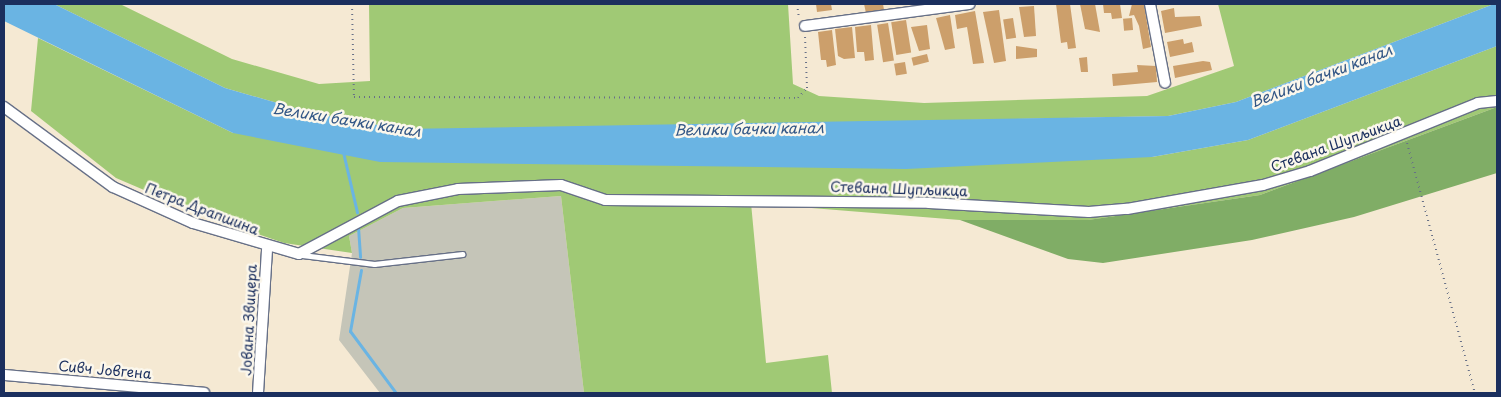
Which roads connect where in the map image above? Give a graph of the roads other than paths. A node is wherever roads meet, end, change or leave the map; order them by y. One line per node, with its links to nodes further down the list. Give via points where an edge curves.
1 (970, 4): 3 (street)
2 (1150, 4): 4 (street)
3 (804, 26)
4 (1165, 83)
5 (1497, 102): 8 (street, Стевана Шупљикца, via 1478,103 1263,185 1089,212 929,203 605,200 561,185 458,189 398,200)
6 (4, 107): 7 (street, Петра Драпшина, via 113,187 171,214)
7 (267, 248): 8 (street, Петра Драпшина); 12 (street, Јована Звицера)
8 (299, 254): 9 (lane, via 374,264)
9 (462, 254)
10 (4, 375): 11 (street, Сивч Јовгена)
11 (204, 393)
12 (258, 393)

